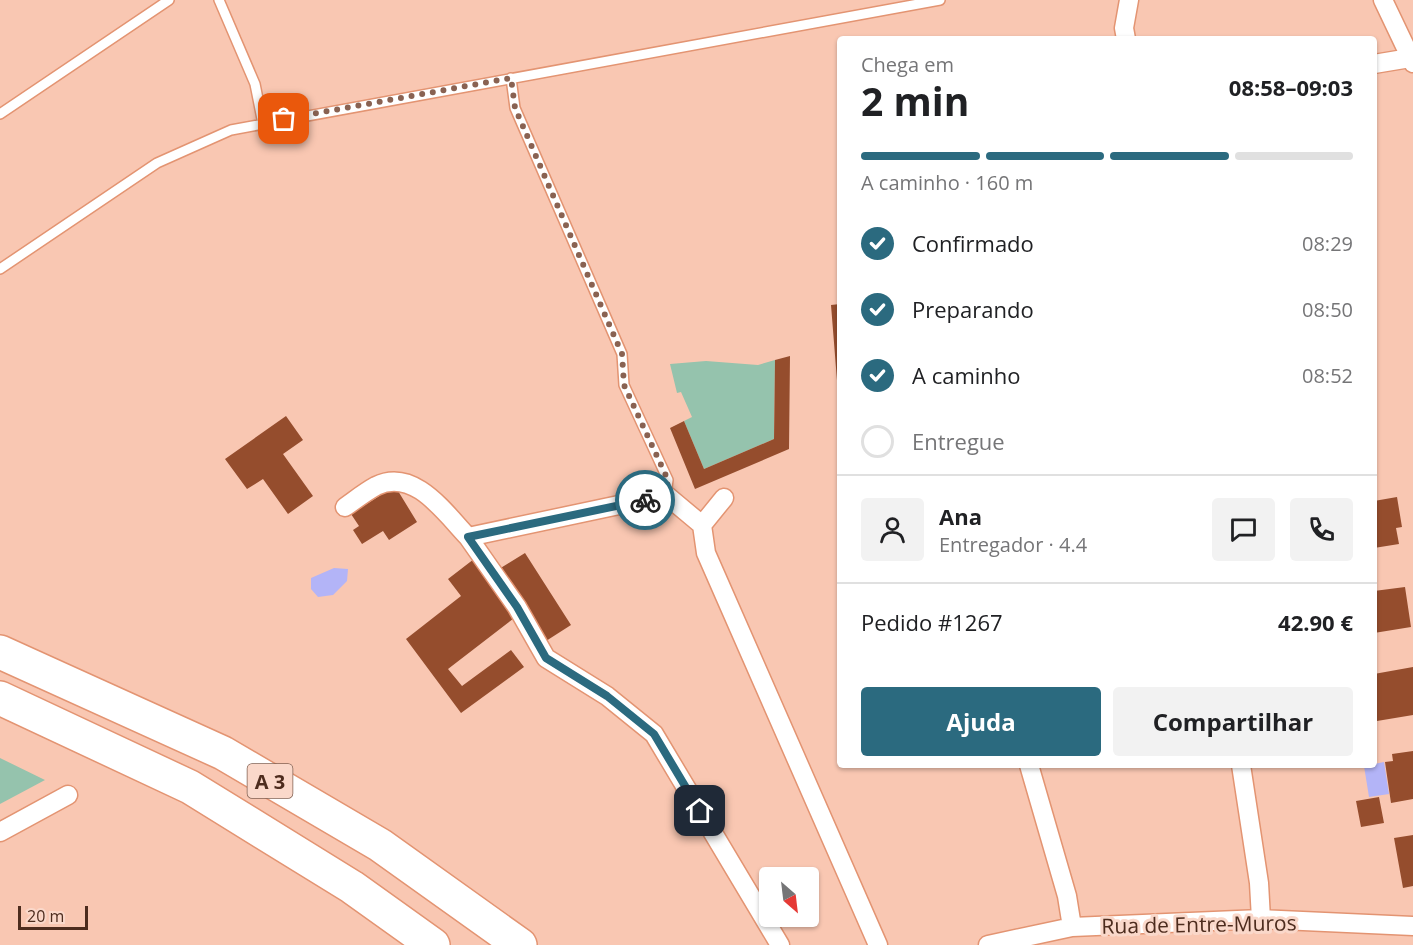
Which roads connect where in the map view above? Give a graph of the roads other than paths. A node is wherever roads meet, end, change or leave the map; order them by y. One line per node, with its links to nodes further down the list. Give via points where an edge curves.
1 (169, 0): 10 (lane)
2 (219, 0): 11 (lane, via 255,84)
3 (940, 0): 9 (lane)
4 (1129, 0): 6 (street)
5 (1383, 0): 7 (street)
6 (1125, 36)
7 (1412, 61): 8 (street)
8 (1377, 64)
9 (511, 78): 11 (lane); 13 (lane, via 515,108 622,354 624,385 668,480)
10 (0, 114)
11 (263, 123): 12 (lane, via 231,130 157,163)
12 (0, 269)
13 (666, 495): 16 (street); 17 (street)
14 (724, 498): 16 (street)
15 (345, 507): 17 (street, via 378,485 396,481 423,491)
16 (702, 525): 30 (street, via 706,553)
17 (468, 537): 29 (street, via 517,607 546,658 607,696 654,734)
18 (0, 652): 28 (highway, A 3, via 223,753 380,845)
19 (0, 698): 27 (highway, A 3, via 190,788 352,887)
20 (1030, 768): 26 (street, via 1067,896)
21 (1240, 768): 24 (street)
22 (68, 795): 23 (street)
23 (0, 832)
24 (1261, 919): 25 (street, Rua de Entre-Muros); 26 (street, Rua de Entre-Muros)
25 (1413, 926)
26 (1072, 927): 31 (street, Rua de Entre-Muros)
27 (433, 945)
28 (520, 945)
29 (780, 945)
30 (878, 945)
31 (987, 945)

